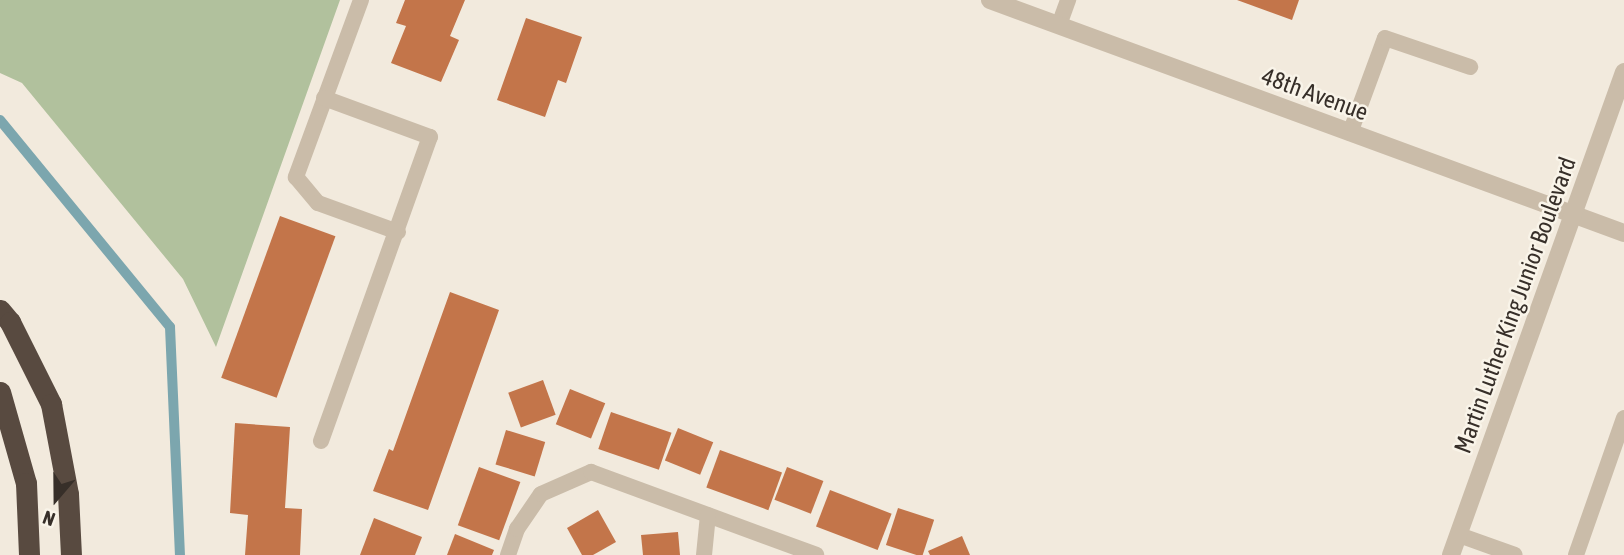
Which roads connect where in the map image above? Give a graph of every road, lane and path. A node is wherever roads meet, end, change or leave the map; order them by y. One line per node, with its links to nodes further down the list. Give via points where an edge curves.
1 (361, 0): 7 (lane)
2 (990, 0): 4 (street, 48th Avenue)
3 (1068, 0): 4 (lane)
4 (1059, 25): 8 (street, 48th Avenue)
5 (1470, 68): 8 (lane, via 1385,38)
6 (1624, 72): 9 (street, Martin Luther King Junior Boulevard)
7 (324, 98): 10 (lane, via 296,177 318,203); 10 (lane, via 430,137)
8 (1350, 133): 9 (street, 48th Avenue)
9 (1574, 216): 11 (street, 48th Avenue); 17 (street, Martin Luther King Junior Boulevard)
10 (398, 232): 15 (lane)
11 (1624, 233)
12 (0, 310): 19 (highway, via 10,321 51,404 68,494)
13 (0, 392): 18 (highway, via 26,483)
14 (1624, 418): 25 (lane)
15 (321, 441)
16 (708, 515): 20 (lane, via 591,472 541,494 517,529); 21 (lane); 22 (lane)
17 (1459, 535): 23 (street, Martin Luther King Junior Boulevard); 24 (lane)
18 (29, 555)
19 (71, 555)
20 (508, 555)
21 (704, 555)
22 (816, 555)
23 (1451, 555)
24 (1515, 555)
25 (1576, 555)

